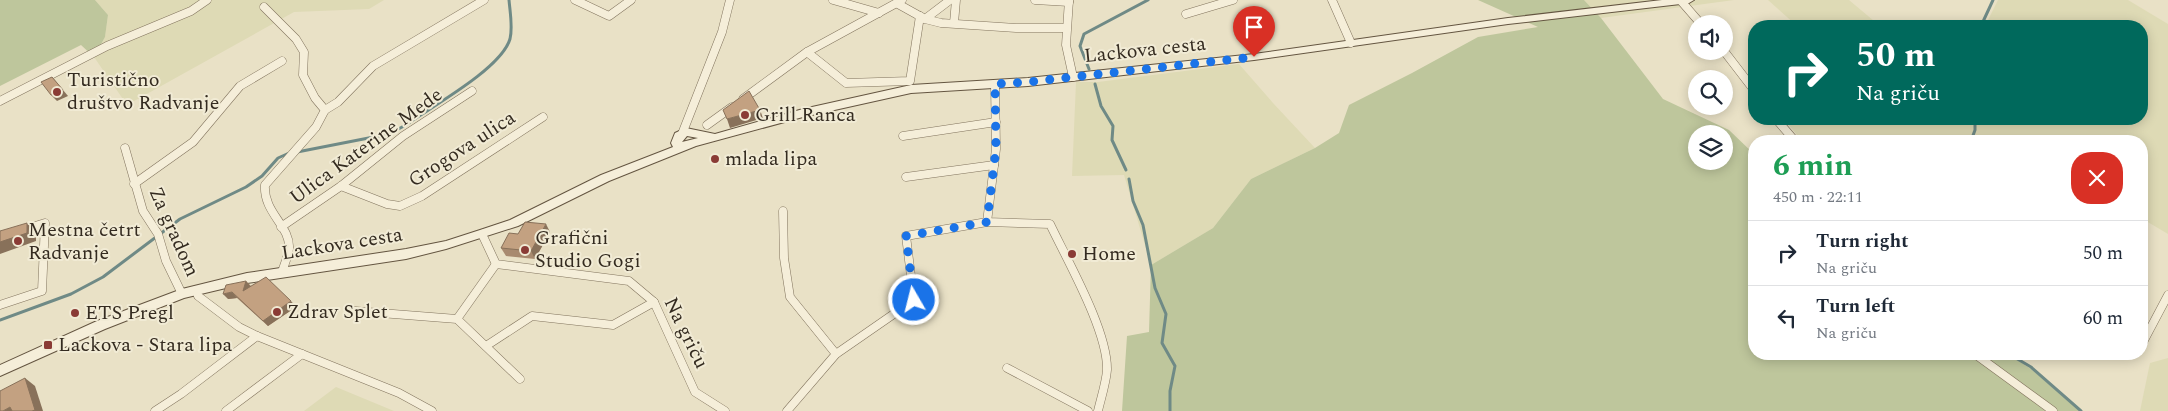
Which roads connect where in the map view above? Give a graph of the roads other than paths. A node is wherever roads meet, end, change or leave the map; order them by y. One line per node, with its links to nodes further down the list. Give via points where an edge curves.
1 (207, 0): 30 (street, via 191,11 108,46)
2 (484, 0): 31 (street, via 373,66 338,102)
3 (575, 0): 4 (street, via 610,16)
4 (631, 0)
5 (730, 0): 38 (street, via 722,32 688,120)
6 (833, 0): 16 (street)
7 (950, 0): 19 (street)
8 (956, 0): 20 (street)
9 (1035, 0): 12 (street)
10 (1233, 0): 17 (street)
11 (1332, 0): 22 (street)
12 (1069, 1): 21 (street)
13 (1685, 1): 18 (street); 22 (street, Lackova cesta, via 1508,21)
14 (900, 2): 16 (street); 19 (street)
15 (264, 7): 31 (street, via 296,39 304,52 304,75)
16 (880, 13): 23 (street)
17 (1186, 14)
18 (1695, 15)
19 (923, 17): 20 (street); 23 (street, via 910,81 846,83)
20 (954, 23): 21 (street)
21 (1066, 28): 26 (street, via 1066,45)
22 (1351, 44): 26 (street, Lackova cesta)
23 (807, 52): 34 (street)
24 (1731, 60): 27 (street)
25 (282, 61): 42 (street, Za gradom, via 240,86 193,142)
26 (1074, 77): 28 (street, Lackova cesta)
27 (1748, 82)
28 (995, 84): 33 (street); 38 (street, Lackova cesta, via 943,86 894,93 803,112 715,138)
29 (472, 91): 43 (street, Ulica Katerine Mede, via 403,136)
30 (0, 101)
31 (324, 110): 46 (street, via 316,127 268,180 263,191)
32 (542, 117): 43 (street, Grogova ulica, via 422,196 400,206 386,204)
33 (996, 122): 37 (street); 40 (street)
34 (707, 125)
35 (1781, 125): 36 (street)
36 (1790, 135)
37 (903, 136)
38 (688, 138): 48 (street, Lackova cesta, via 514,223)
39 (126, 148): 42 (street, Za gradom)
40 (994, 165): 41 (street); 45 (street)
41 (906, 177)
42 (134, 184): 52 (street, Za gradom, via 143,211)
43 (341, 186): 46 (street, Ulica Katerine Mede)
44 (783, 211): 62 (street, via 784,258 790,297)
45 (987, 222): 62 (street, via 906,236 914,300); 73 (street, via 1050,224 1095,319 1106,352 1106,371)
46 (280, 228): 50 (street, via 289,246)
47 (18, 232): 55 (street, via 45,223 42,291)
48 (482, 234): 49 (street); 50 (street, Lackova cesta, via 406,254)
49 (496, 264): 54 (street, Na griču, via 629,281); 57 (street)
50 (282, 272): 51 (street, Lackova cesta)
51 (196, 290): 52 (street, Lackova cesta); 59 (street, via 204,301)
52 (182, 294): 65 (street, Lackova cesta, via 101,325)
53 (2168, 295): 58 (street)
54 (654, 302): 60 (street, via 613,325 532,316); 70 (street, Na griču, via 695,392)
55 (0, 304)
56 (354, 311): 57 (street)
57 (457, 319): 60 (street)
58 (2148, 333)
59 (257, 336): 61 (street); 67 (street)
60 (486, 346): 66 (street)
61 (302, 354): 68 (street); 69 (street, via 399,393)
62 (836, 354): 71 (street)
63 (1983, 360): 74 (street)
64 (1007, 368): 72 (street)
65 (0, 371)
66 (520, 379)
67 (155, 411)
68 (226, 411)
69 (432, 411)
70 (725, 411)
71 (787, 411)
72 (1088, 411)
73 (1098, 411)
74 (2053, 411)

